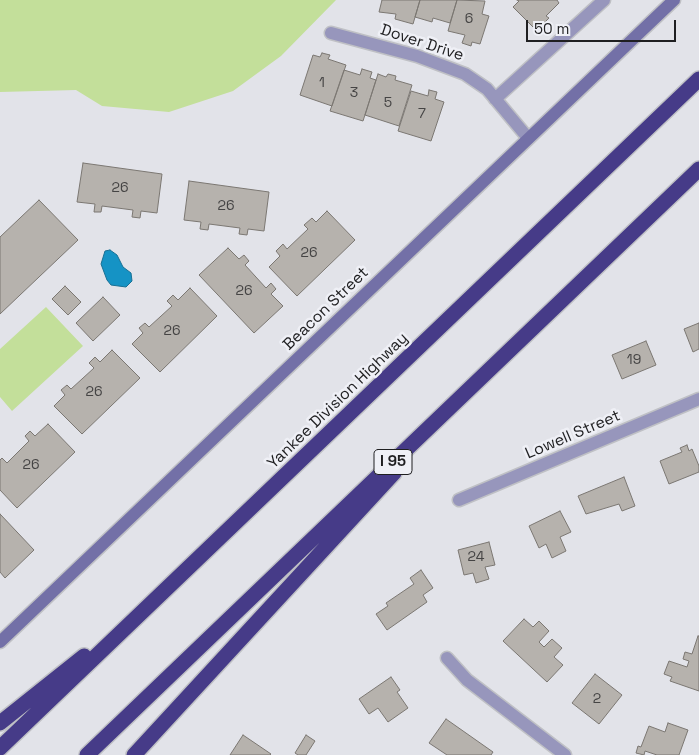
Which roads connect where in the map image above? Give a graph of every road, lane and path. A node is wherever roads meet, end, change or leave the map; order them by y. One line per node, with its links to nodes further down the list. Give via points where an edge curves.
1 (604, 0): 5 (street)
2 (674, 0): 6 (street, Beacon Street)
3 (331, 33): 5 (street, Dover Drive, via 449,66 476,80)
4 (699, 80): 11 (highway, Yankee Division Highway)
5 (495, 99): 6 (street, Dover Drive)
6 (528, 138): 12 (street, Beacon Street)
7 (699, 169): 8 (highway, I 95)
8 (488, 370): 16 (highway, I 95); 17 (highway)
9 (699, 399): 10 (street, Lowell Street)
10 (459, 500)
11 (154, 601): 14 (highway); 15 (highway, Yankee Division Highway)
12 (0, 642)
13 (447, 658): 18 (street, via 467,680)
14 (0, 723)
15 (0, 748)
16 (87, 755)
17 (134, 755)
18 (564, 755)

